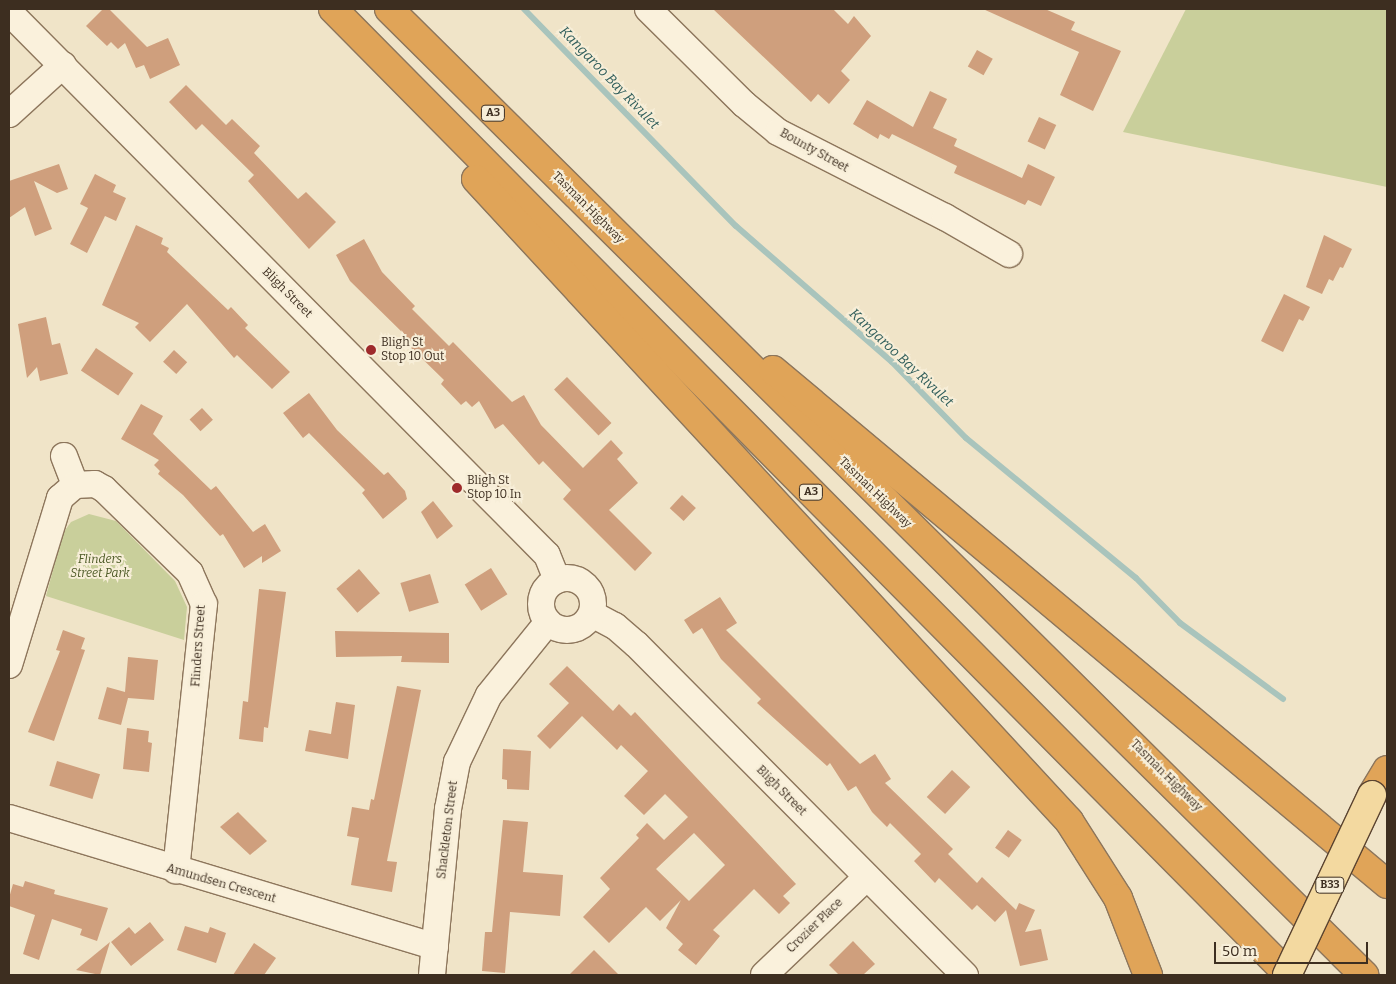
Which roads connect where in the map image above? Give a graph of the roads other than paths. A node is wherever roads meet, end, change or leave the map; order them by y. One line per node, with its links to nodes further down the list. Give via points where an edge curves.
1 (320, 9): 26 (highway, via 1069,821 1118,898)
2 (333, 9): 27 (highway, A3)
3 (390, 9): 8 (highway, Tasman Highway / A3)
4 (648, 9): 9 (street, Bounty Street, via 744,104 778,132 945,217)
5 (9, 12): 6 (street, Bligh Street)
6 (63, 66): 7 (street); 12 (street, Bligh Street, via 547,555)
7 (9, 114)
8 (596, 218): 21 (highway); 28 (highway, Tasman Highway / A3)
9 (1009, 254)
10 (64, 456): 11 (street)
11 (75, 485): 15 (street, via 60,498 56,508); 19 (street, Flinders Street, via 94,484 118,499 190,573 202,594 204,615)
12 (558, 580): 13 (street, via 574,579 589,589); 14 (street, via 541,598)
13 (592, 614): 14 (street, via 583,626 568,630); 20 (street, Bligh Street, via 615,626 636,644)
14 (548, 622): 22 (street, Shackleton Street, via 489,695 457,762 448,809)
15 (9, 665)
16 (1387, 770): 17 (highway)
17 (1372, 795): 27 (main road, B33, bridge)
18 (9, 818): 19 (street, Amundsen Crescent)
19 (176, 871): 22 (street, Amundsen Crescent)
20 (867, 877): 24 (street, Crozier Place); 25 (street, Bligh Street)
21 (1387, 884)
22 (435, 947): 23 (street, Shackleton Street)
23 (432, 975)
24 (764, 975)
25 (965, 975)
26 (1148, 975)
27 (1288, 975)
28 (1364, 975)

